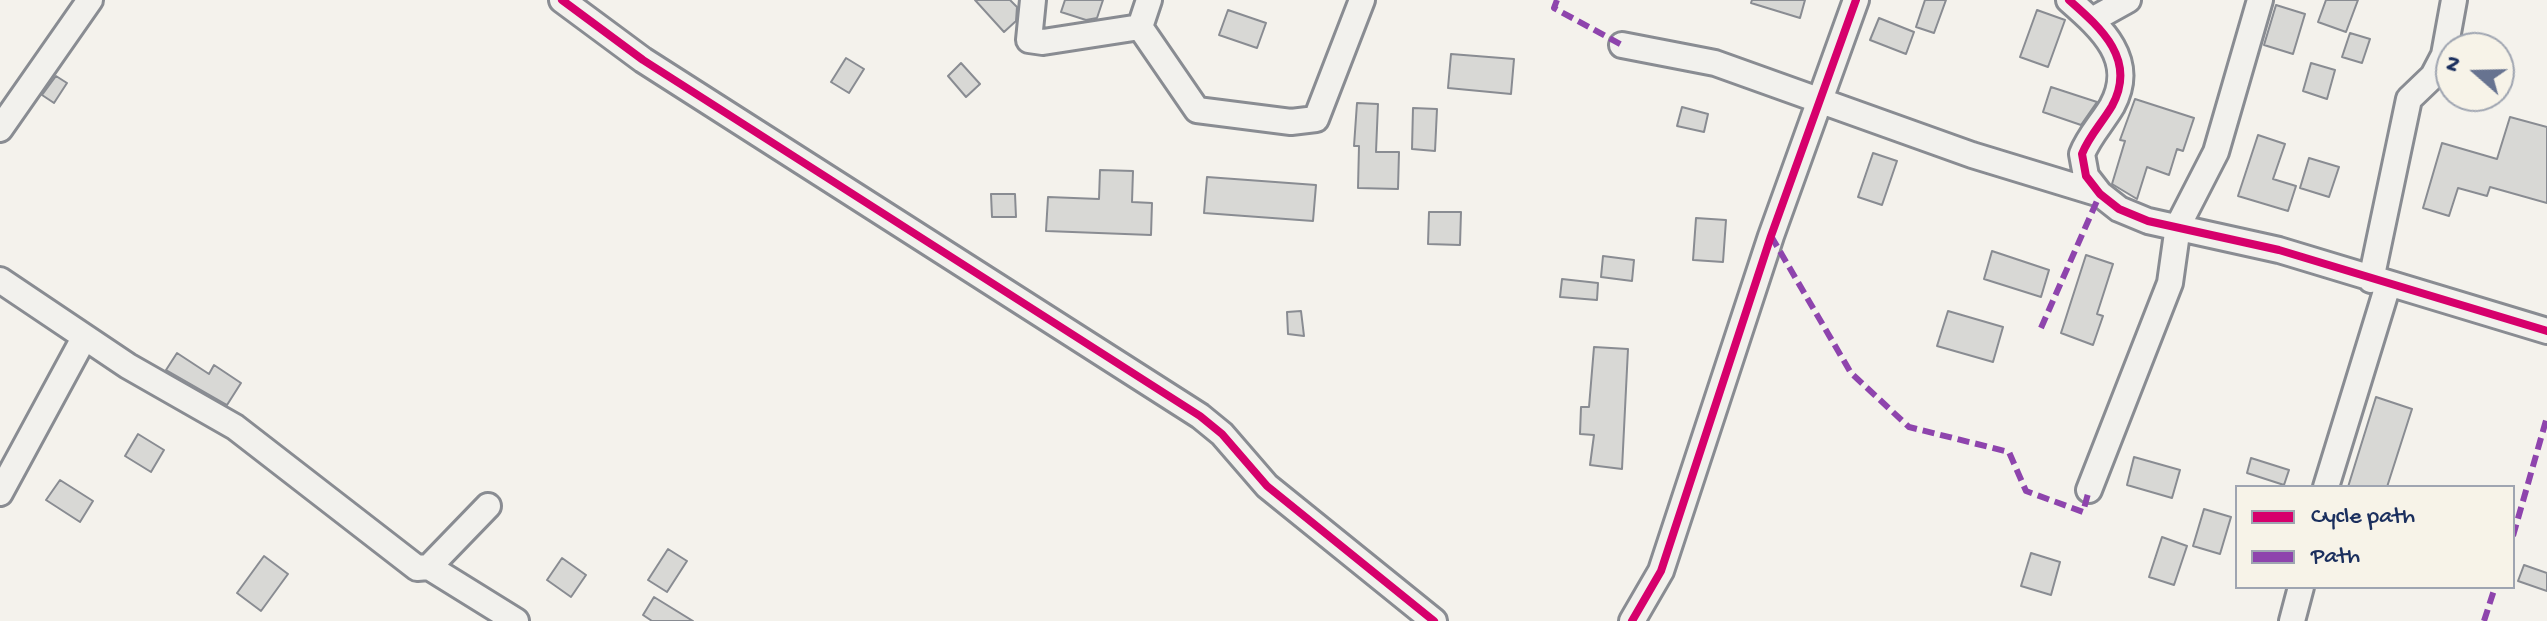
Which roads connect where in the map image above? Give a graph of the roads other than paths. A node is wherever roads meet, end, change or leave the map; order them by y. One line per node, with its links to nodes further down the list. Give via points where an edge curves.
1 (90, 0): 15 (street)
2 (562, 0): 29 (street, via 643,60 1200,416 1267,486)
3 (1033, 0): 12 (street, via 1029,40)
4 (1149, 0): 12 (street)
5 (1362, 0): 12 (street, via 1316,119 1304,121 1197,110)
6 (1856, 0): 14 (street)
7 (2069, 0): 11 (street)
8 (2128, 0): 11 (street)
9 (2260, 0): 17 (street, via 2216,152)
10 (2454, 0): 19 (street, via 2444,55 2433,76 2409,99)
11 (2092, 20): 16 (street, via 2122,65 2122,84 2082,154 2086,176)
12 (1140, 27)
13 (1622, 45): 14 (street, via 1715,63)
14 (1820, 100): 16 (street); 30 (street, via 1661,571)
15 (0, 129)
16 (2100, 194): 17 (street, via 2133,215)
17 (2178, 226): 19 (street); 23 (street, via 2170,283)
18 (0, 280): 21 (street)
19 (2380, 282): 20 (street); 22 (street)
20 (2547, 331)
21 (84, 338): 24 (street); 26 (street, via 235,427 406,561)
22 (2327, 485)
23 (2089, 490)
24 (0, 493)
25 (488, 506): 26 (street)
26 (429, 567): 28 (street)
27 (2300, 589): 31 (street)
28 (516, 621)
29 (1434, 621)
30 (1632, 621)
31 (2292, 621)

